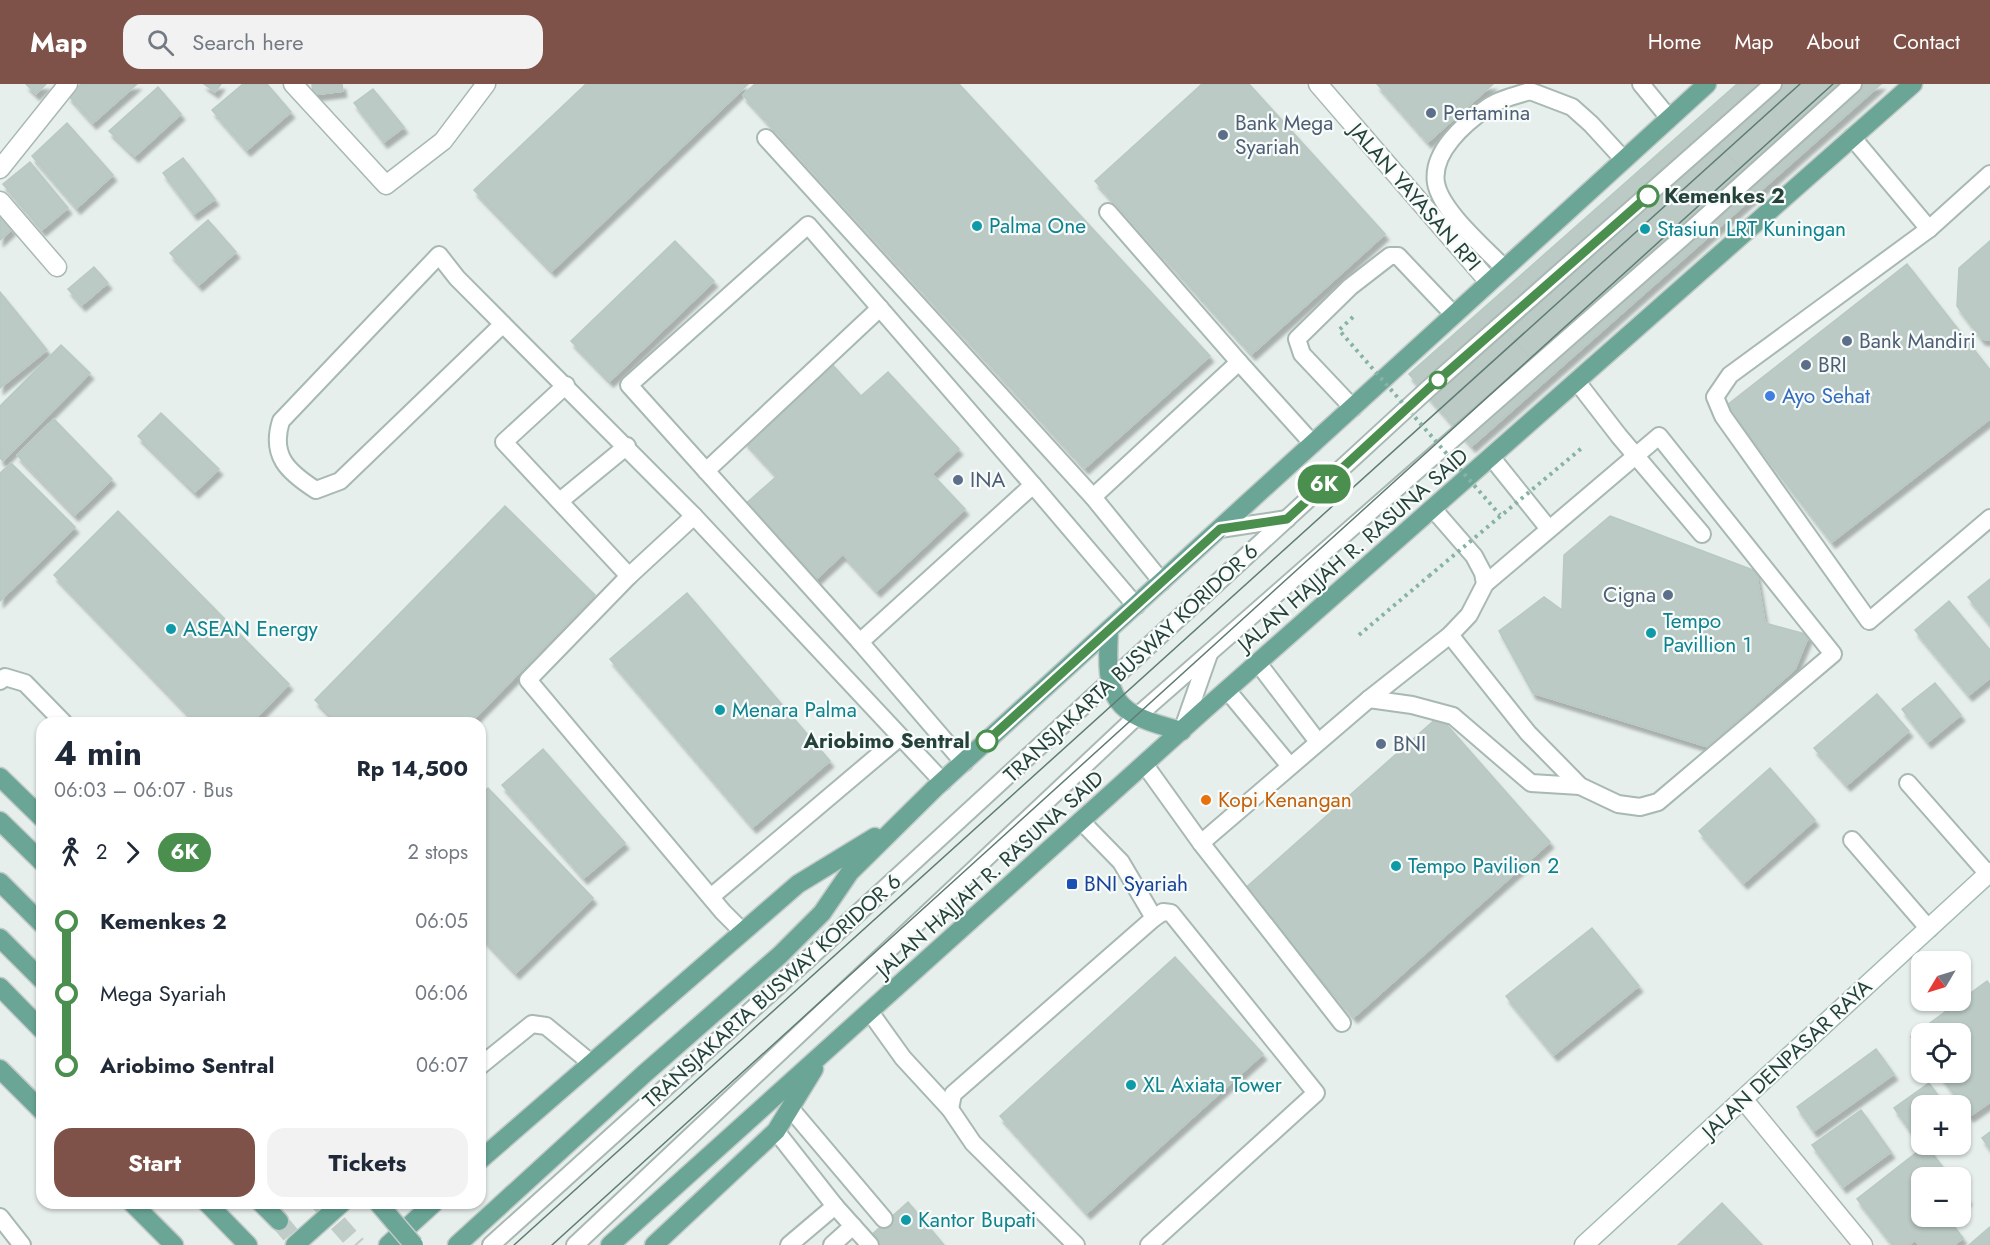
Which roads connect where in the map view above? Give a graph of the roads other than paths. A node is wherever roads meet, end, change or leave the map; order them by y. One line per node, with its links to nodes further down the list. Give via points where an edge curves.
1 (68, 84): 14 (street)
2 (293, 84): 3 (street, via 386,185 443,141)
3 (486, 84)
4 (1318, 84): 21 (street, JALAN YAYASAN RPI)
5 (1641, 84): 10 (lane)
6 (1707, 84): 10 (main road)
7 (1773, 84): 40 (lane, TRANSJAKARTA BUSWAY KORIDOR 6)
8 (1853, 84): 51 (lane, TRANSJAKARTA BUSWAY KORIDOR 6)
9 (1913, 84): 11 (main road, JALAN HAJJAH R. RASUNA SAID)
10 (1669, 118): 13 (main road)
11 (1852, 137): 18 (lane); 26 (main road, JALAN HAJJAH R. RASUNA SAID)
12 (766, 138): 35 (lane)
13 (1624, 160): 20 (main road); 20 (lane, via 1572,107 1530,91 1489,106 1452,139 1436,163 1436,184 1447,206)
14 (0, 168)
15 (1987, 180): 18 (lane)
16 (0, 201): 19 (street)
17 (1108, 212): 25 (lane)
18 (1929, 229): 39 (lane, via 1730,375 1715,397 1723,416 1869,621)
19 (57, 267)
20 (1504, 268): 21 (main road)
21 (1489, 282): 23 (main road)
22 (880, 308): 33 (lane); 33 (lane, via 808,225 629,385); 34 (lane)
23 (1454, 315): 28 (main road); 28 (lane, via 1398,255 1390,256 1350,287 1297,339 1302,354)
24 (503, 324): 24 (lane, via 340,481 316,490 300,480 281,459 276,446 281,421 439,255); 27 (lane)
25 (1239, 362): 29 (lane); 35 (lane)
26 (1578, 383): 31 (lane); 32 (main road, JALAN HAJJAH R. RASUNA SAID)
27 (566, 385): 30 (lane); 36 (lane, via 504,442)
28 (1353, 408): 29 (main road)
29 (1313, 444): 41 (main road)
30 (627, 446): 36 (lane); 38 (lane)
31 (1636, 456): 42 (lane); 43 (lane); 68 (lane, via 1659,436 1833,654 1658,802 1640,807 1618,804)
32 (1491, 459): 37 (main road, JALAN HAJJAH R. RASUNA SAID); 42 (lane)
33 (706, 471): 50 (lane)
34 (1033, 485): 47 (lane); 50 (lane)
35 (1093, 497): 45 (lane)
36 (560, 501): 44 (lane)
37 (1434, 510): 46 (lane, via 1474,556); 52 (main road, JALAN HAJJAH R. RASUNA SAID)
38 (694, 516): 44 (lane); 60 (lane)
39 (1990, 518)
40 (1287, 519): 41 (lane); 54 (lane, TRANSJAKARTA BUSWAY KORIDOR 6)
41 (1220, 529): 45 (main road)
42 (1549, 529): 46 (lane)
43 (1702, 534)
44 (629, 576): 78 (lane, via 528,680)
45 (1162, 582): 47 (main road)
46 (1485, 584): 49 (lane, via 1469,615)
47 (1136, 606): 48 (main road)
48 (1109, 630): 54 (main road); 62 (main road)
49 (1450, 635): 56 (lane); 68 (lane, via 1528,733)
50 (860, 642): 62 (lane)
51 (1209, 653): 58 (lane, TRANSJAKARTA BUSWAY KORIDOR 6); 59 (lane)
52 (1258, 663): 55 (main road, JALAN HAJJAH R. RASUNA SAID); 61 (lane)
53 (0, 681): 57 (lane, via 5,677 25,683)
54 (1110, 682): 58 (main road, via 1118,704); 117 (lane, TRANSJAKARTA BUSWAY KORIDOR 6)
55 (1227, 690): 59 (main road, JALAN HAJJAH R. RASUNA SAID); 64 (lane)
56 (1369, 699): 61 (lane); 68 (lane, via 1453,716 1531,783)
57 (58, 717)
58 (1135, 718): 59 (main road); 118 (lane, TRANSJAKARTA BUSWAY KORIDOR 6)
59 (1182, 731): 63 (main road, JALAN HAJJAH R. RASUNA SAID)
60 (896, 740): 67 (lane); 78 (lane)
61 (1318, 742): 64 (lane)
62 (964, 763): 67 (main road)
63 (1145, 765): 71 (main road, JALAN HAJJAH R. RASUNA SAID); 74 (lane)
64 (1290, 766): 74 (lane)
65 (0, 777): 69 (main road)
66 (1908, 783): 76 (lane)
67 (939, 785): 70 (main road)
68 (1580, 786)
69 (36, 812)
70 (906, 815): 81 (main road, via 798,884); 116 (main road, via 850,872 822,913 780,955)
71 (1081, 820): 80 (lane, via 1121,862); 86 (main road, JALAN HAJJAH R. RASUNA SAID)
72 (0, 821): 75 (main road)
73 (1852, 840): 82 (lane)
74 (1201, 843): 87 (lane)
75 (36, 856)
76 (1989, 874): 82 (street, JALAN DENPASAR RAYA)
77 (0, 882): 79 (main road)
78 (715, 893): 81 (lane)
79 (36, 918)
80 (1154, 918): 96 (lane, via 953,1094); 125 (lane, via 1163,912 1178,920 1316,1093)
81 (746, 928): 91 (main road)
82 (1929, 929): 93 (street, JALAN DENPASAR RAYA)
83 (0, 938): 84 (main road)
84 (36, 974)
85 (0, 987): 88 (main road)
86 (870, 1012): 89 (main road, JALAN HAJJAH R. RASUNA SAID); 96 (lane, via 903,1058)
87 (1342, 1023)
88 (36, 1024)
89 (824, 1052): 95 (main road, JALAN HAJJAH R. RASUNA SAID); 119 (main road, JALAN HAJJAH R. RASUNA SAID)
90 (486, 1061): 91 (lane, via 532,1024 546,1026)
91 (591, 1063): 98 (main road)
92 (0, 1069): 94 (main road)
93 (1743, 1099): 126 (street, JALAN DENPASAR RAYA); 127 (street)
94 (36, 1106)
95 (790, 1108): 97 (main road, JALAN HAJJAH R. RASUNA SAID); 107 (lane)
96 (950, 1109): 124 (lane, via 974,1143)
97 (776, 1131): 99 (lane); 120 (main road, JALAN HAJJAH R. RASUNA SAID)
98 (486, 1153)
99 (835, 1206): 109 (lane); 121 (lane)
100 (138, 1209): 111 (main road)
101 (213, 1209): 112 (main road)
102 (267, 1209): 108 (main road)
103 (335, 1209): 113 (main road)
104 (383, 1209): 115 (main road, bridge)
105 (427, 1209): 114 (main road)
106 (0, 1217): 110 (lane)
107 (884, 1219)
108 (279, 1221)
109 (853, 1226): 122 (lane); 123 (lane)
110 (22, 1245)
111 (174, 1245)
112 (248, 1245)
113 (295, 1245)
114 (388, 1245)
115 (414, 1245)
116 (458, 1245)
117 (491, 1245)
118 (575, 1245)
119 (610, 1245)
120 (654, 1245)
121 (789, 1245)
122 (832, 1245)
123 (870, 1245)
124 (1076, 1245)
125 (1149, 1245)
126 (1584, 1245)
127 (1863, 1245)

